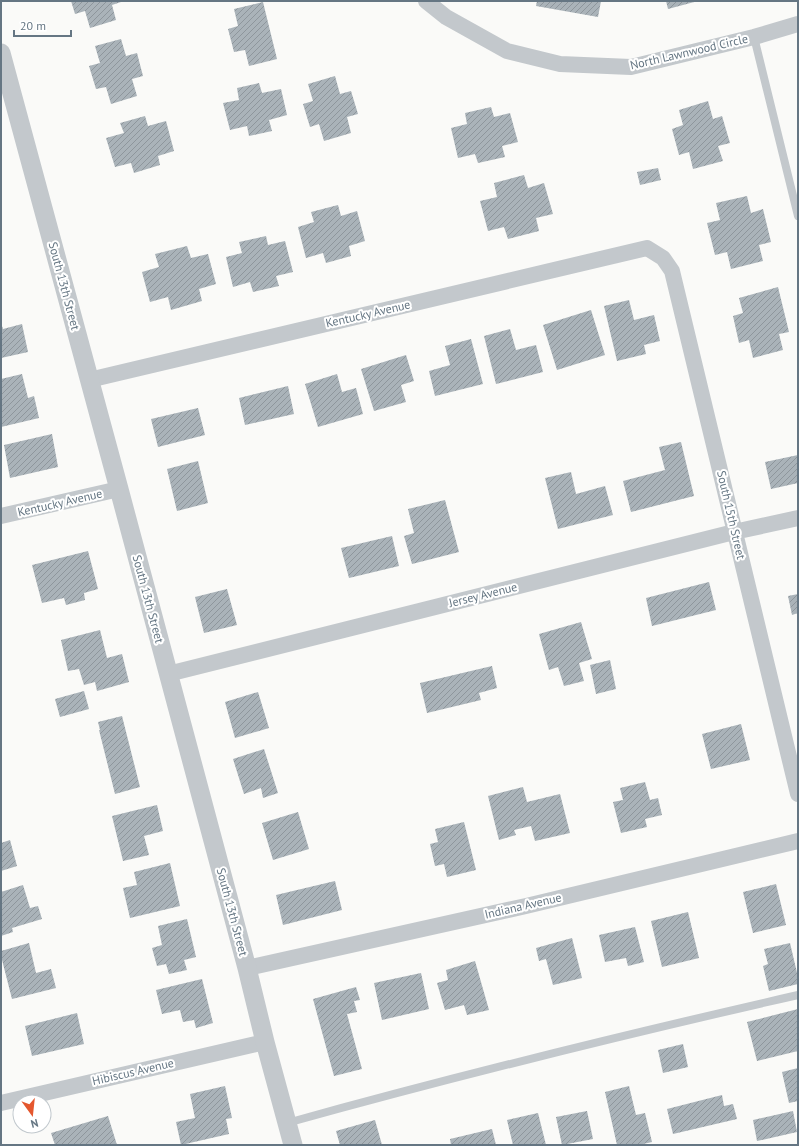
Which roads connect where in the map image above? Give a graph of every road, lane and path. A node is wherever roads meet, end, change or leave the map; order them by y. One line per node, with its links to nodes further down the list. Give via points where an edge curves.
1 (426, 1): 3 (street, North Lawnwood Circle, via 446,17 507,51 560,64 631,67)
2 (798, 24): 3 (street, North Lawnwood Circle)
3 (754, 36): 5 (lane)
4 (1, 53): 7 (street, South 13th Street)
5 (798, 216)
6 (647, 248): 7 (street, Kentucky Avenue); 11 (street, South 15th Street, via 663,258 672,271)
7 (89, 380): 8 (street, South 13th Street)
8 (119, 489): 9 (street, Kentucky Avenue); 12 (street, South 13th Street)
9 (1, 516)
10 (798, 518): 11 (street, Jersey Avenue)
11 (734, 532): 12 (street, Jersey Avenue); 13 (street, South 15th Street)
12 (168, 674): 15 (street, South 13th Street)
13 (798, 794)
14 (798, 841): 15 (street, Indiana Avenue, via 526,906)
15 (247, 968): 17 (street, South 13th Street)
16 (798, 995): 19 (lane, via 627,1035)
17 (265, 1042): 18 (street, Hibiscus Avenue); 19 (street, South 13th Street)
18 (1, 1103)
19 (287, 1123): 20 (street, South 13th Street)
20 (293, 1145)

